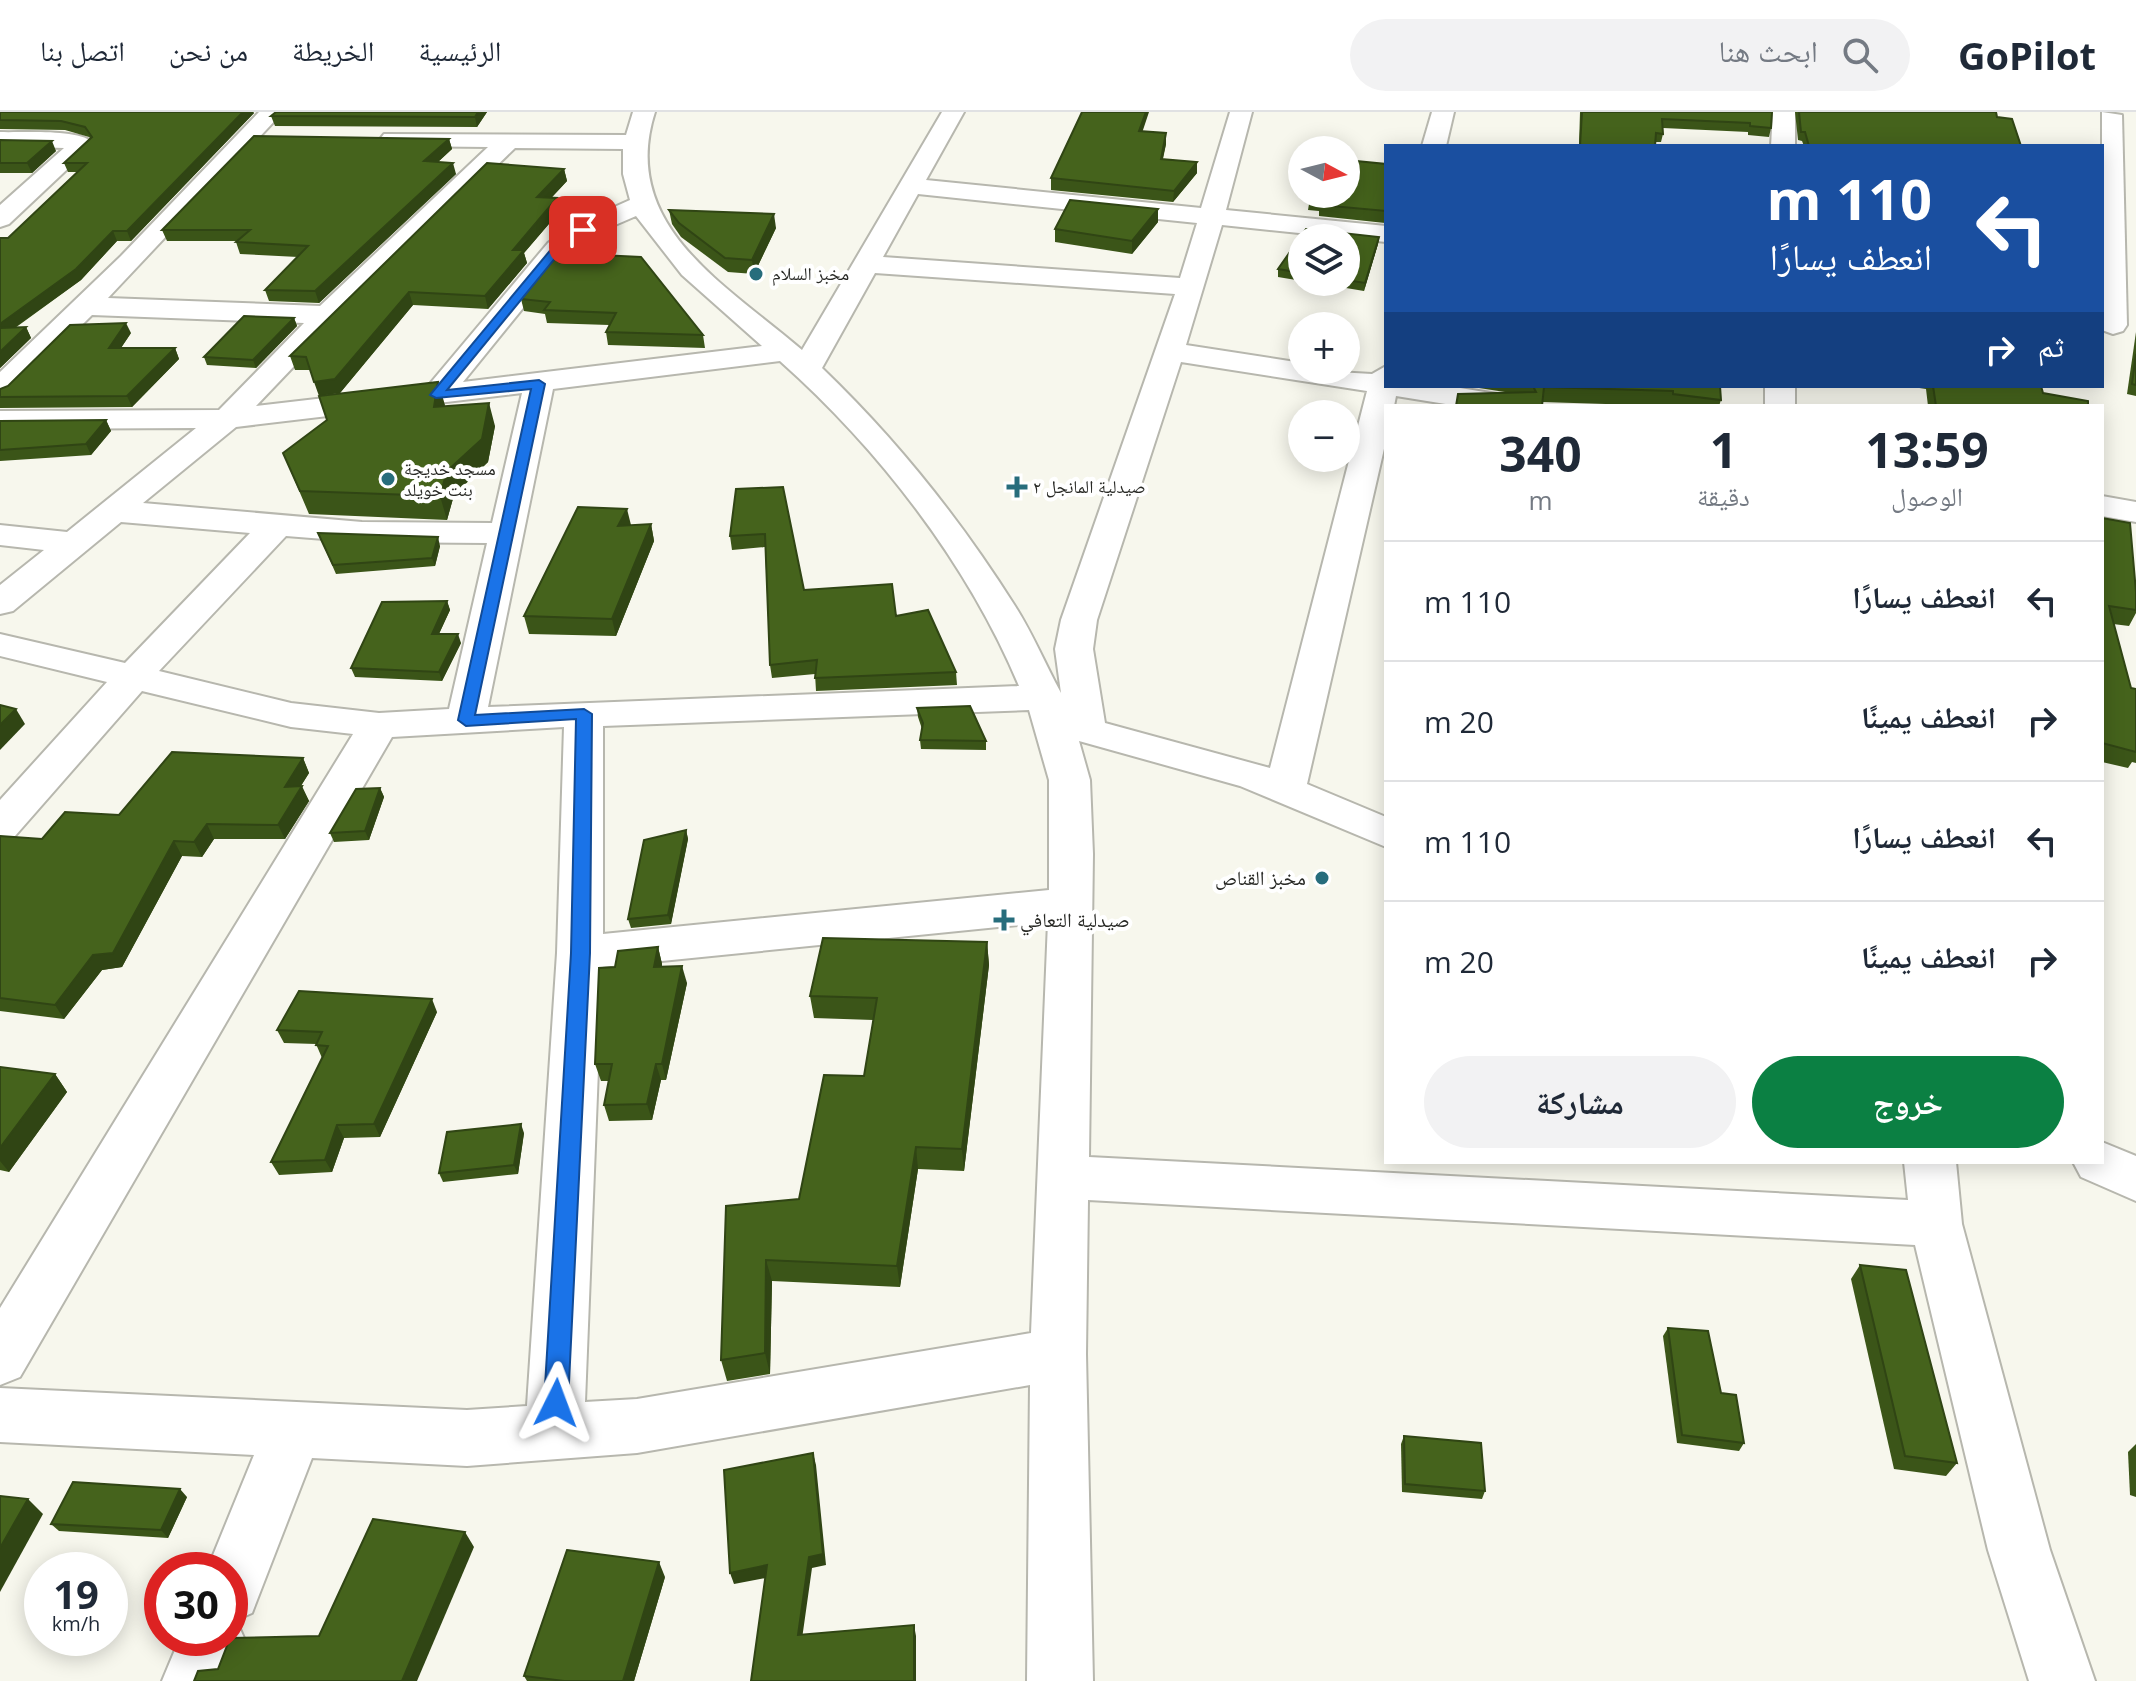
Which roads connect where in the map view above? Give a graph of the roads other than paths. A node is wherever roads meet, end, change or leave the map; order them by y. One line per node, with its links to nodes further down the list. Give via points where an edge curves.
1 (953, 112): 14 (street)
2 (1241, 112): 16 (street)
3 (1443, 112): 12 (street)
4 (1784, 112): 13 (street)
5 (2115, 116): 23 (street)
6 (29, 121): 9 (street)
7 (275, 124): 21 (street, via 247,136)
8 (639, 127): 11 (street); 15 (street, via 634,170)
9 (3, 139): 17 (street, via 82,144)
10 (370, 139): 11 (street)
11 (508, 141): 22 (street)
12 (1435, 144)
13 (1783, 144)
14 (911, 186): 16 (street); 19 (street)
15 (644, 203): 25 (street, via 684,260); 31 (street, via 583,230 557,249)
16 (1210, 217): 18 (street); 20 (street)
17 (0, 219)
18 (1384, 234)
19 (867, 264): 20 (street); 25 (street)
20 (1191, 287): 24 (street)
21 (86, 306): 22 (street); 30 (street)
22 (327, 315): 33 (street)
23 (2117, 326)
24 (1168, 351): 26 (street); 46 (street, via 1079,620)
25 (796, 360): 27 (street); 46 (street, via 843,405 936,517 996,603)
26 (1384, 383)
27 (539, 384): 31 (street); 39 (street)
28 (1386, 388): 49 (street)
29 (1415, 388): 32 (street)
30 (0, 389)
31 (436, 395): 33 (street)
32 (1504, 404)
33 (227, 419): 34 (street); 36 (street)
34 (0, 420)
35 (2104, 506): 37 (street)
36 (113, 511): 38 (street); 41 (street)
37 (2136, 512)
38 (277, 525): 39 (street, via 441,535); 44 (street)
39 (506, 533): 47 (street)
40 (0, 535): 41 (street)
41 (74, 543): 42 (street)
42 (0, 603)
43 (0, 645): 44 (street)
44 (133, 678): 48 (street, via 291,715); 50 (street)
45 (584, 714): 46 (street); 47 (street); 53 (street)
46 (1062, 716): 49 (street); 52 (street, via 1072,854)
47 (466, 720): 48 (street)
48 (379, 725): 60 (street)
49 (1286, 788): 51 (street)
50 (0, 826)
51 (1384, 832)
52 (1070, 904): 53 (street); 56 (street)
53 (580, 953): 63 (street)
54 (1930, 1164): 58 (street)
55 (2103, 1164): 57 (street)
56 (1065, 1177): 58 (street); 59 (street)
57 (2136, 1180)
58 (1936, 1224): 68 (street, via 2019,1550)
59 (1058, 1354): 63 (street, via 637,1426); 67 (street)
60 (0, 1359)
61 (0, 1415): 62 (street)
62 (293, 1430): 63 (street, via 467,1438); 64 (street)
63 (554, 1433)
64 (245, 1552)
65 (205, 1656): 66 (street)
66 (195, 1681)
67 (1060, 1681)
68 (2062, 1681)

